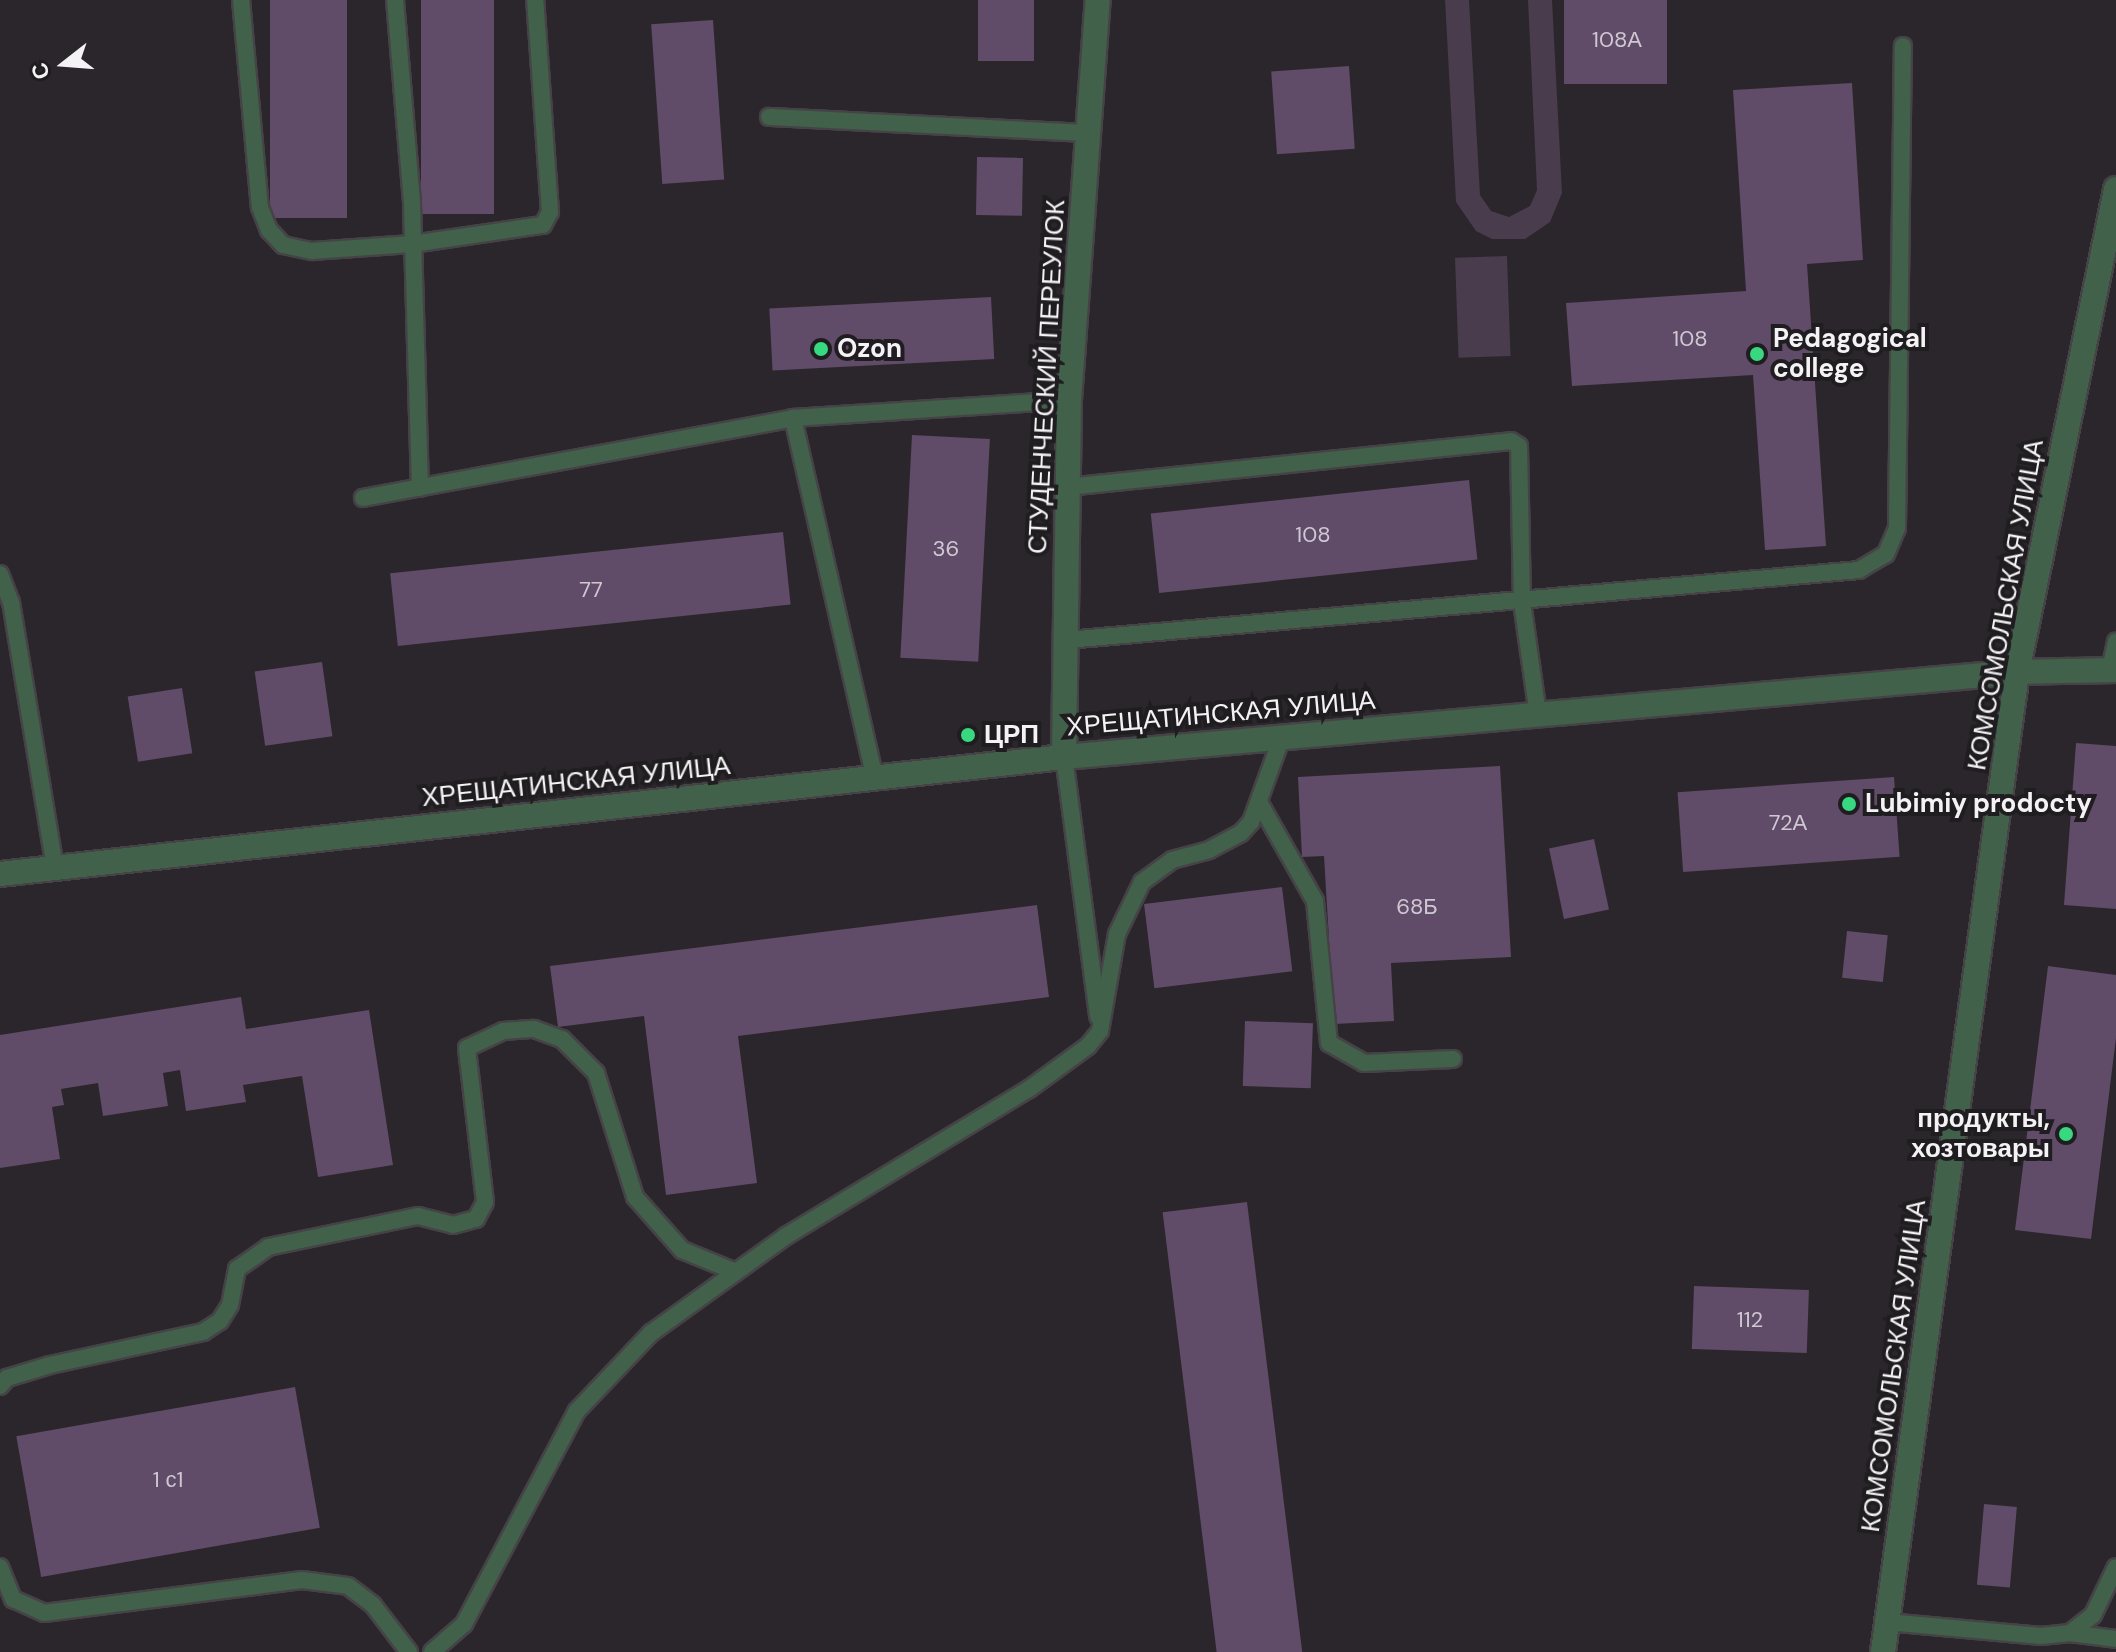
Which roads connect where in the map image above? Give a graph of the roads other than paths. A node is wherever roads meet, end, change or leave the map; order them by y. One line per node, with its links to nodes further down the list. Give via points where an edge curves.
1 (241, 0): 9 (lane, via 260,207 269,230 283,245 312,251)
2 (395, 0): 9 (lane)
3 (535, 0): 9 (lane, via 550,212 543,225)
4 (1098, 0): 7 (street, СТУДЕНЧЕСКИЙ ПЕРЕУЛОК)
5 (1903, 46): 16 (lane, via 1897,528 1886,554 1859,570)
6 (769, 117): 7 (lane)
7 (1088, 133): 10 (street, СТУДЕНЧЕСКИЙ ПЕРЕУЛОК)
8 (2116, 189): 20 (street, КОМСОМОЛЬСКАЯ УЛИЦА)
9 (412, 244): 13 (lane)
10 (1069, 400): 11 (lane); 12 (street, СТУДЕНЧЕСКИЙ ПЕРЕУЛОК)
11 (793, 418): 13 (lane); 24 (lane)
12 (1067, 487): 16 (lane, via 1511,441 1519,446); 17 (street, СТУДЕНЧЕСКИЙ ПЕРЕУЛОК)
13 (420, 488): 14 (lane)
14 (363, 498)
15 (0, 574): 26 (lane, via 11,602)
16 (1522, 602): 17 (lane); 21 (lane)
17 (1067, 640): 23 (street, СТУДЕНЧЕСКИЙ ПЕРЕУЛОК)
18 (2116, 642): 19 (lane)
19 (2113, 670): 20 (street, ХРЕЩАТИНСКАЯ УЛИЦА)
20 (2017, 672): 21 (street, ХРЕЩАТИНСКАЯ УЛИЦА); 34 (street, КОМСОМОЛЬСКАЯ УЛИЦА)
21 (1538, 714): 22 (street, ХРЕЩАТИНСКАЯ УЛИЦА)
22 (1282, 737): 23 (street, ХРЕЩАТИНСКАЯ УЛИЦА); 25 (lane)
23 (1064, 757): 24 (street, ХРЕЩАТИНСКАЯ УЛИЦА); 28 (lane)
24 (875, 778): 26 (street, ХРЕЩАТИНСКАЯ УЛИЦА)
25 (1259, 802): 28 (lane, via 1251,822 1230,841 1172,860 1142,882 1117,934); 29 (lane, via 1315,901 1329,1043 1364,1063)
26 (55, 868): 27 (street, ХРЕЩАТИНСКАЯ УЛИЦА)
27 (0, 874)
28 (1100, 1031): 30 (lane, via 1074,1060)
29 (1453, 1059)
30 (736, 1272): 31 (lane, via 682,1250 635,1197 596,1073 562,1039 534,1029 503,1031 467,1048 485,1202 476,1219 453,1225 418,1216 268,1247 237,1269 230,1305 220,1321 203,1332); 38 (lane, via 651,1333 577,1411 464,1624)
31 (2, 1377)
32 (0, 1567): 37 (lane, via 13,1599 44,1613 302,1580 348,1586 373,1605)
33 (2116, 1567): 35 (lane, via 2093,1615)
34 (1887, 1622): 35 (lane, via 2041,1636); 39 (street, КОМСОМОЛЬСКАЯ УЛИЦА)
35 (2070, 1633): 36 (lane)
36 (2116, 1639)
37 (409, 1652)
38 (432, 1652)
39 (1883, 1652)

